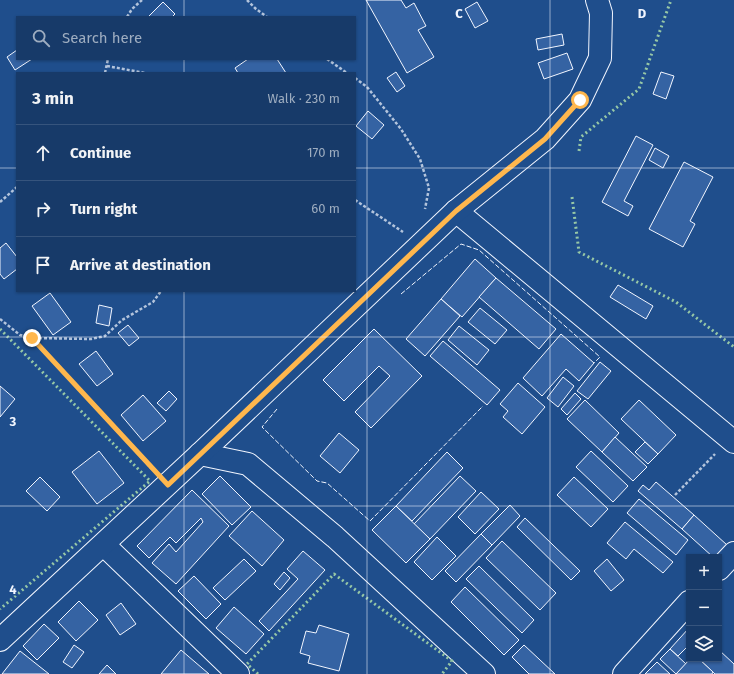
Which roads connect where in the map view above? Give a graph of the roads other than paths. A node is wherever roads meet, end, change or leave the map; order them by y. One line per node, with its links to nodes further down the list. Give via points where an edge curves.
1 (597, 0): 2 (street, via 601,13 600,58 580,100 545,139)
2 (456, 211): 3 (street); 4 (street)
3 (732, 440)
4 (200, 454): 5 (street); 11 (street, via 248,464 335,537)
5 (104, 544): 9 (street); 10 (street)
6 (734, 553): 7 (street)
7 (722, 566)
8 (686, 605): 12 (street)
9 (0, 640)
10 (238, 674)
11 (484, 674)
12 (624, 674)

